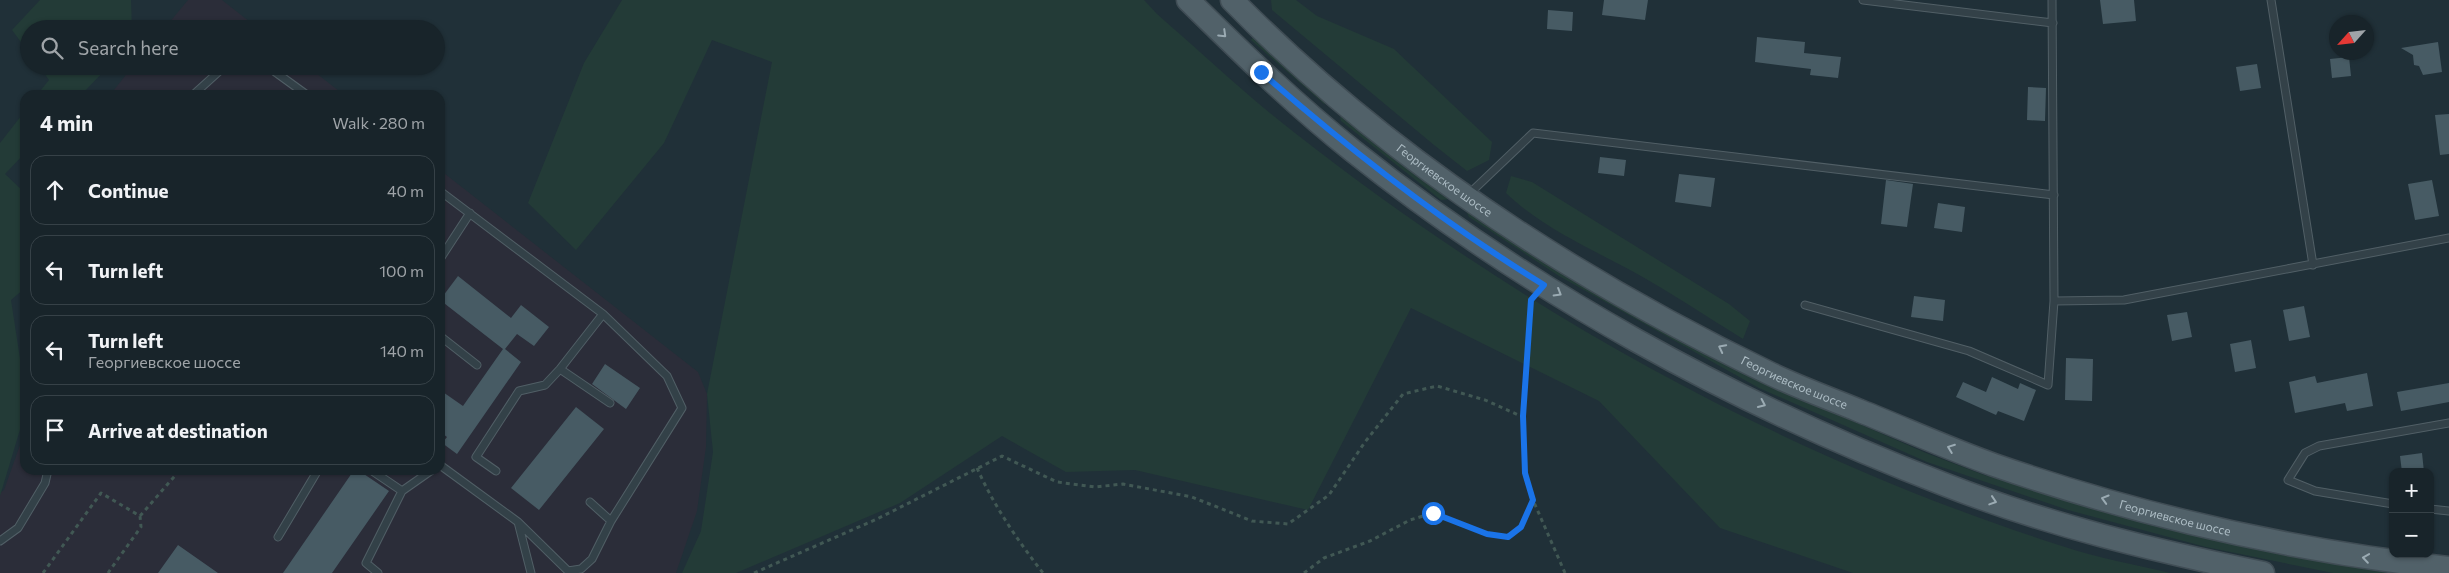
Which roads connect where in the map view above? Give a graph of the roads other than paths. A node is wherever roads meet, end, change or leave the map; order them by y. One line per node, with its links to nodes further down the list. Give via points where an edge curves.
1 (1188, 0): 44 (main road, one-way to 44, via 1261,72 1350,149 1442,217 1544,285 1675,361 1752,400 1945,485 2117,539)
2 (1863, 0): 6 (lane)
3 (2052, 0): 6 (lane)
4 (2271, 0): 17 (lane)
5 (1241, 6): 13 (main road, Георгиевское шоссе, via 1356,115)
6 (2053, 24): 12 (lane)
7 (215, 75): 9 (lane)
8 (279, 75): 10 (lane)
9 (199, 90)
10 (300, 90)
11 (445, 195): 14 (lane)
12 (2054, 195): 13 (lane, via 1533,133); 18 (lane)
13 (1466, 196): 41 (main road, Георгиевское шоссе, one-way to 13, via 2256,539 2076,490 1976,458 1749,363 1583,273)
14 (470, 213): 16 (lane); 20 (lane)
15 (2449, 238): 17 (lane)
16 (445, 251)
17 (2313, 265): 18 (lane, via 2124,300)
18 (2054, 302): 19 (lane, via 2048,385 1969,351)
19 (1805, 305)
20 (602, 314): 23 (lane); 37 (lane, via 667,376 682,408)
21 (445, 340): 22 (lane)
22 (477, 365)
23 (560, 369): 24 (lane); 27 (lane, via 544,385 519,391 476,457)
24 (610, 403)
25 (2449, 423): 34 (lane, via 2319,446 2305,453 2288,480 2315,491)
26 (445, 469): 38 (lane)
27 (496, 471)
28 (47, 475): 40 (lane, via 18,528)
29 (315, 475): 39 (lane)
30 (378, 475): 32 (lane)
31 (425, 475): 32 (lane)
32 (402, 491): 42 (lane, via 366,563)
33 (590, 502): 37 (lane)
34 (2389, 503)
35 (2434, 509): 36 (lane)
36 (2449, 511)
37 (611, 521): 38 (lane, via 592,559 581,570 568,571)
38 (518, 522): 43 (lane)
39 (278, 537)
40 (0, 541)
41 (2449, 568)
42 (378, 573)
43 (531, 573)
44 (2263, 573)

